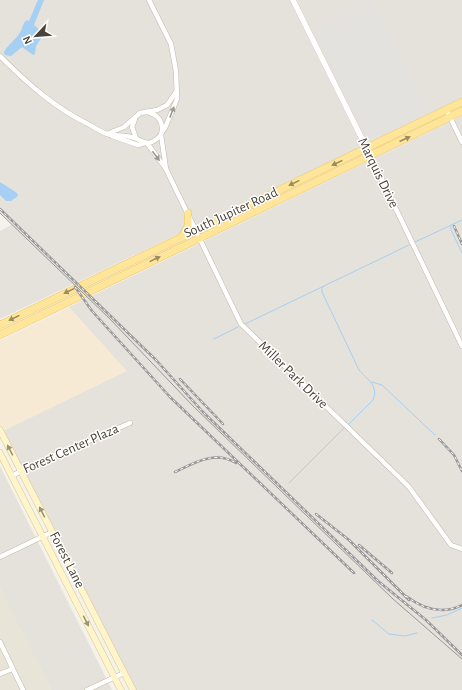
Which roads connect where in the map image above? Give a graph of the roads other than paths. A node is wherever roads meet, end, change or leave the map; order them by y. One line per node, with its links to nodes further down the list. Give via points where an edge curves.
1 (149, 0): 4 (street, via 171,44)
2 (293, 0): 16 (street, Marquis Drive)
3 (0, 56): 11 (street, via 53,103 76,119)
4 (177, 90): 7 (street, via 167,105); 12 (street, one-way to 4, via 177,99)
5 (462, 102): 6 (main road, South Jupiter Road)
6 (446, 110): 10 (street); 16 (main road, South Jupiter Road)
7 (146, 112): 9 (street); 12 (street, via 159,118)
8 (462, 112): 10 (main road, South Jupiter Road)
9 (135, 117): 11 (street, via 124,127); 13 (street, via 132,127)
10 (450, 117): 14 (street); 17 (main road, South Jupiter Road, one-way to 10)
11 (107, 134): 13 (street); 15 (street, via 138,145)
12 (161, 134): 15 (street); 18 (street)
13 (136, 138): 15 (street)
14 (462, 142)
15 (147, 143): 18 (street, one-way to 18)
16 (366, 148): 17 (street, Marquis Drive); 19 (main road, South Jupiter Road, one-way to 19)
17 (370, 155): 20 (main road, South Jupiter Road); 31 (street, Marquis Drive)
18 (166, 169): 21 (street, Miller Park Drive)
19 (281, 189): 20 (main road); 22 (main road, South Jupiter Road)
20 (284, 196): 24 (main road, South Jupiter Road)
21 (188, 213): 22 (street, Miller Park Drive); 23 (main road, via 188,226)
22 (196, 230): 23 (main road, South Jupiter Road); 24 (street, Miller Park Drive)
23 (182, 236): 25 (main road, South Jupiter Road)
24 (200, 237): 26 (main road, South Jupiter Road, one-way to 24); 39 (street, Miller Park Drive, via 245,329 409,487 451,545)
25 (128, 263): 26 (main road); 27 (main road, South Jupiter Road, one-way to 27)
26 (132, 270): 28 (main road, South Jupiter Road)
27 (28, 312): 28 (main road); 29 (main road, South Jupiter Road, one-way to 29)
28 (32, 319): 30 (main road, South Jupiter Road)
29 (0, 325)
30 (0, 335)
31 (462, 346)
32 (130, 423): 35 (street, Forest Center Plaza)
33 (0, 430): 35 (main road, Forest Lane, one-way to 33)
34 (0, 453): 36 (main road, Forest Lane)
35 (21, 470): 36 (street, Forest Center Plaza); 37 (main road, Forest Lane, one-way to 35)
36 (12, 476): 38 (main road, Forest Lane)
37 (52, 532): 38 (street); 41 (main road, Forest Lane)
38 (43, 537): 40 (street); 42 (main road, Forest Lane)
39 (462, 549)
40 (0, 557)
41 (86, 598): 42 (main road); 45 (main road, Forest Lane)
42 (76, 602): 47 (main road, Forest Lane, one-way to 47)
43 (0, 642): 44 (street)
44 (12, 669): 46 (street); 48 (street)
45 (124, 673): 47 (street); 51 (main road, Forest Lane)
46 (0, 674)
47 (114, 677): 49 (street); 50 (main road, Forest Lane)
48 (22, 690)
49 (87, 690)
50 (121, 690)
51 (133, 690)

